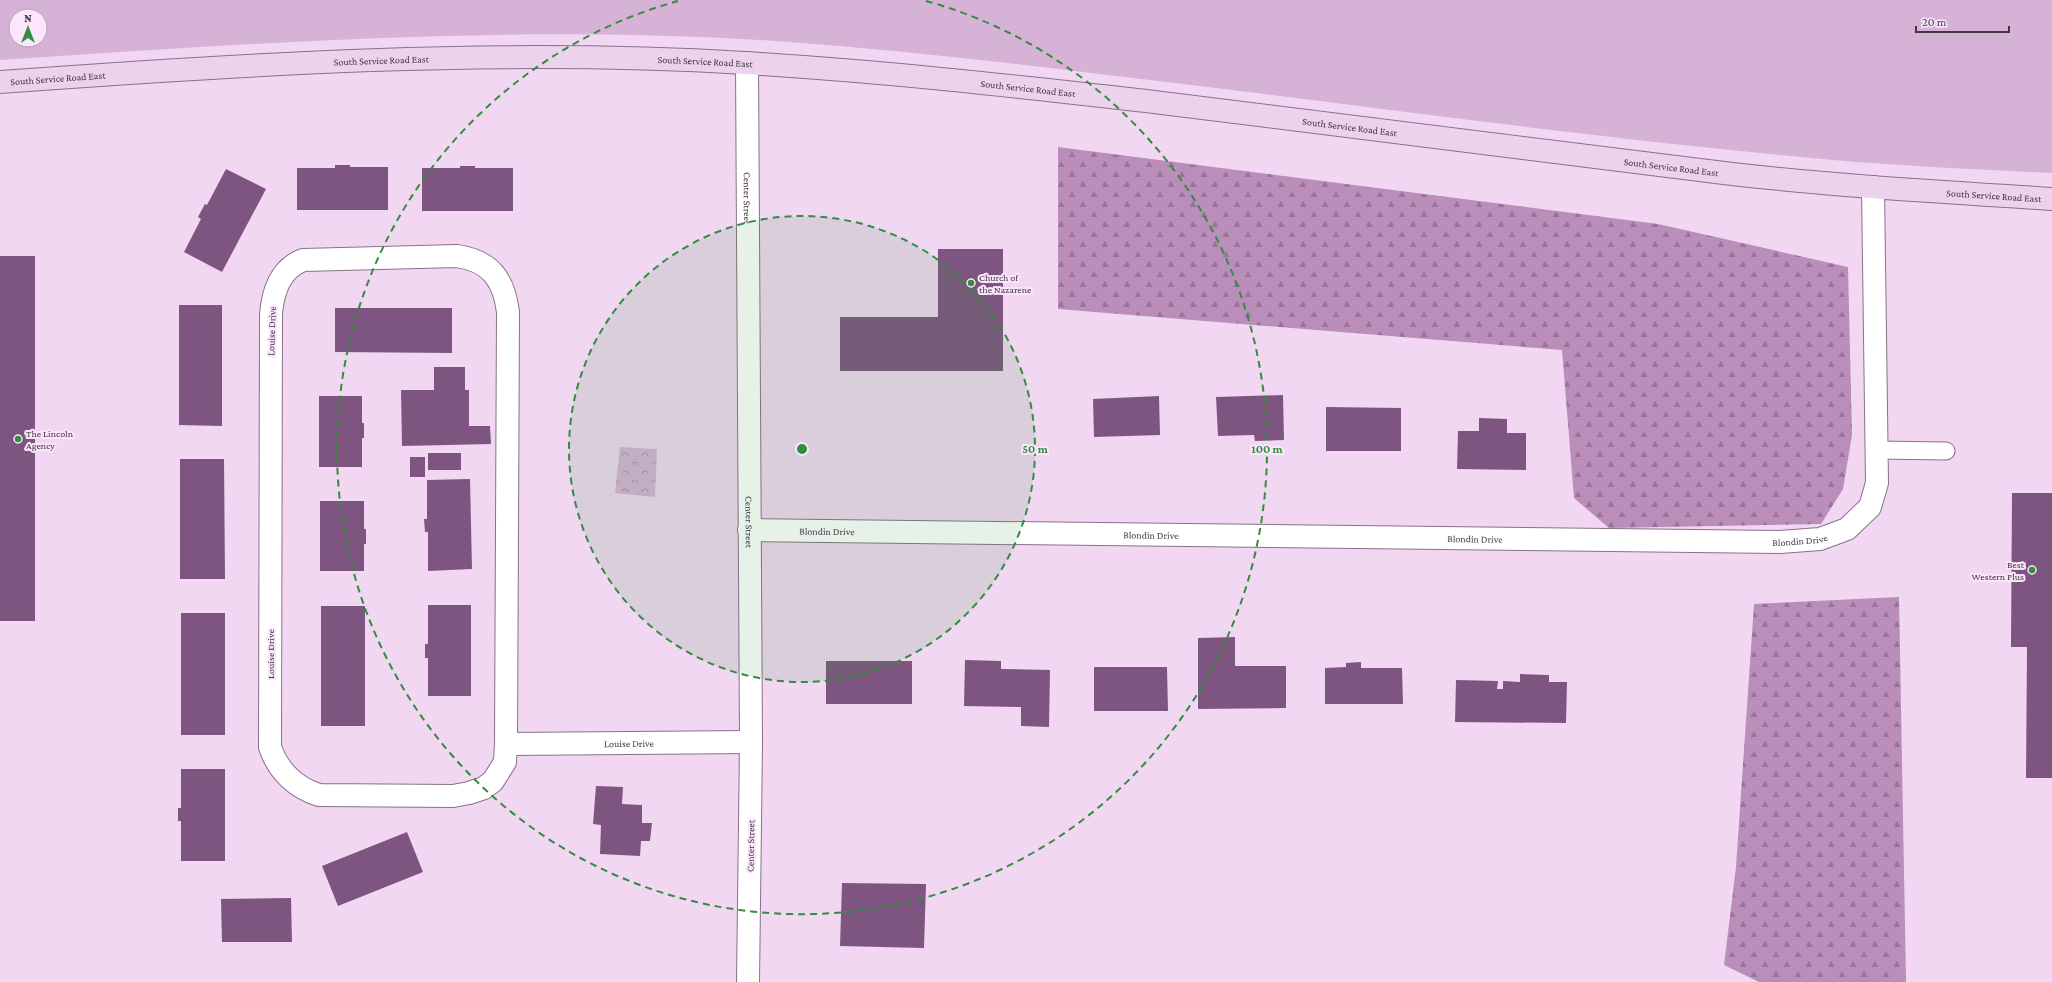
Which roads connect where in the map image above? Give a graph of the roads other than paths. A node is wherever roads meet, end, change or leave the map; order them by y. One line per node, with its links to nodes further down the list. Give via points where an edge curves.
1 (747, 63): 2 (main road, South Service Road East, via 490,56 346,61); 3 (main road, South Service Road East, via 1021,87 1736,174); 7 (street, Center Street)
2 (0, 82)
3 (1873, 187): 4 (main road, South Service Road East); 5 (street, Blondin Drive)
4 (2052, 199)
5 (1877, 450): 6 (lane); 7 (street, Blondin Drive, via 1877,483 1870,506 1847,529 1820,539 1780,542)
6 (1946, 451)
7 (750, 530): 8 (street, Center Street)
8 (751, 742): 9 (street, Louise Drive); 10 (street, Center Street)
9 (506, 744): 9 (street, Louise Drive, via 506,293 502,284 487,267 457,256 312,258 295,263 280,280 272,300 270,314 270,739 274,757 293,782 306,791 320,795 453,796 484,788 493,781 505,762)
10 (748, 982)

